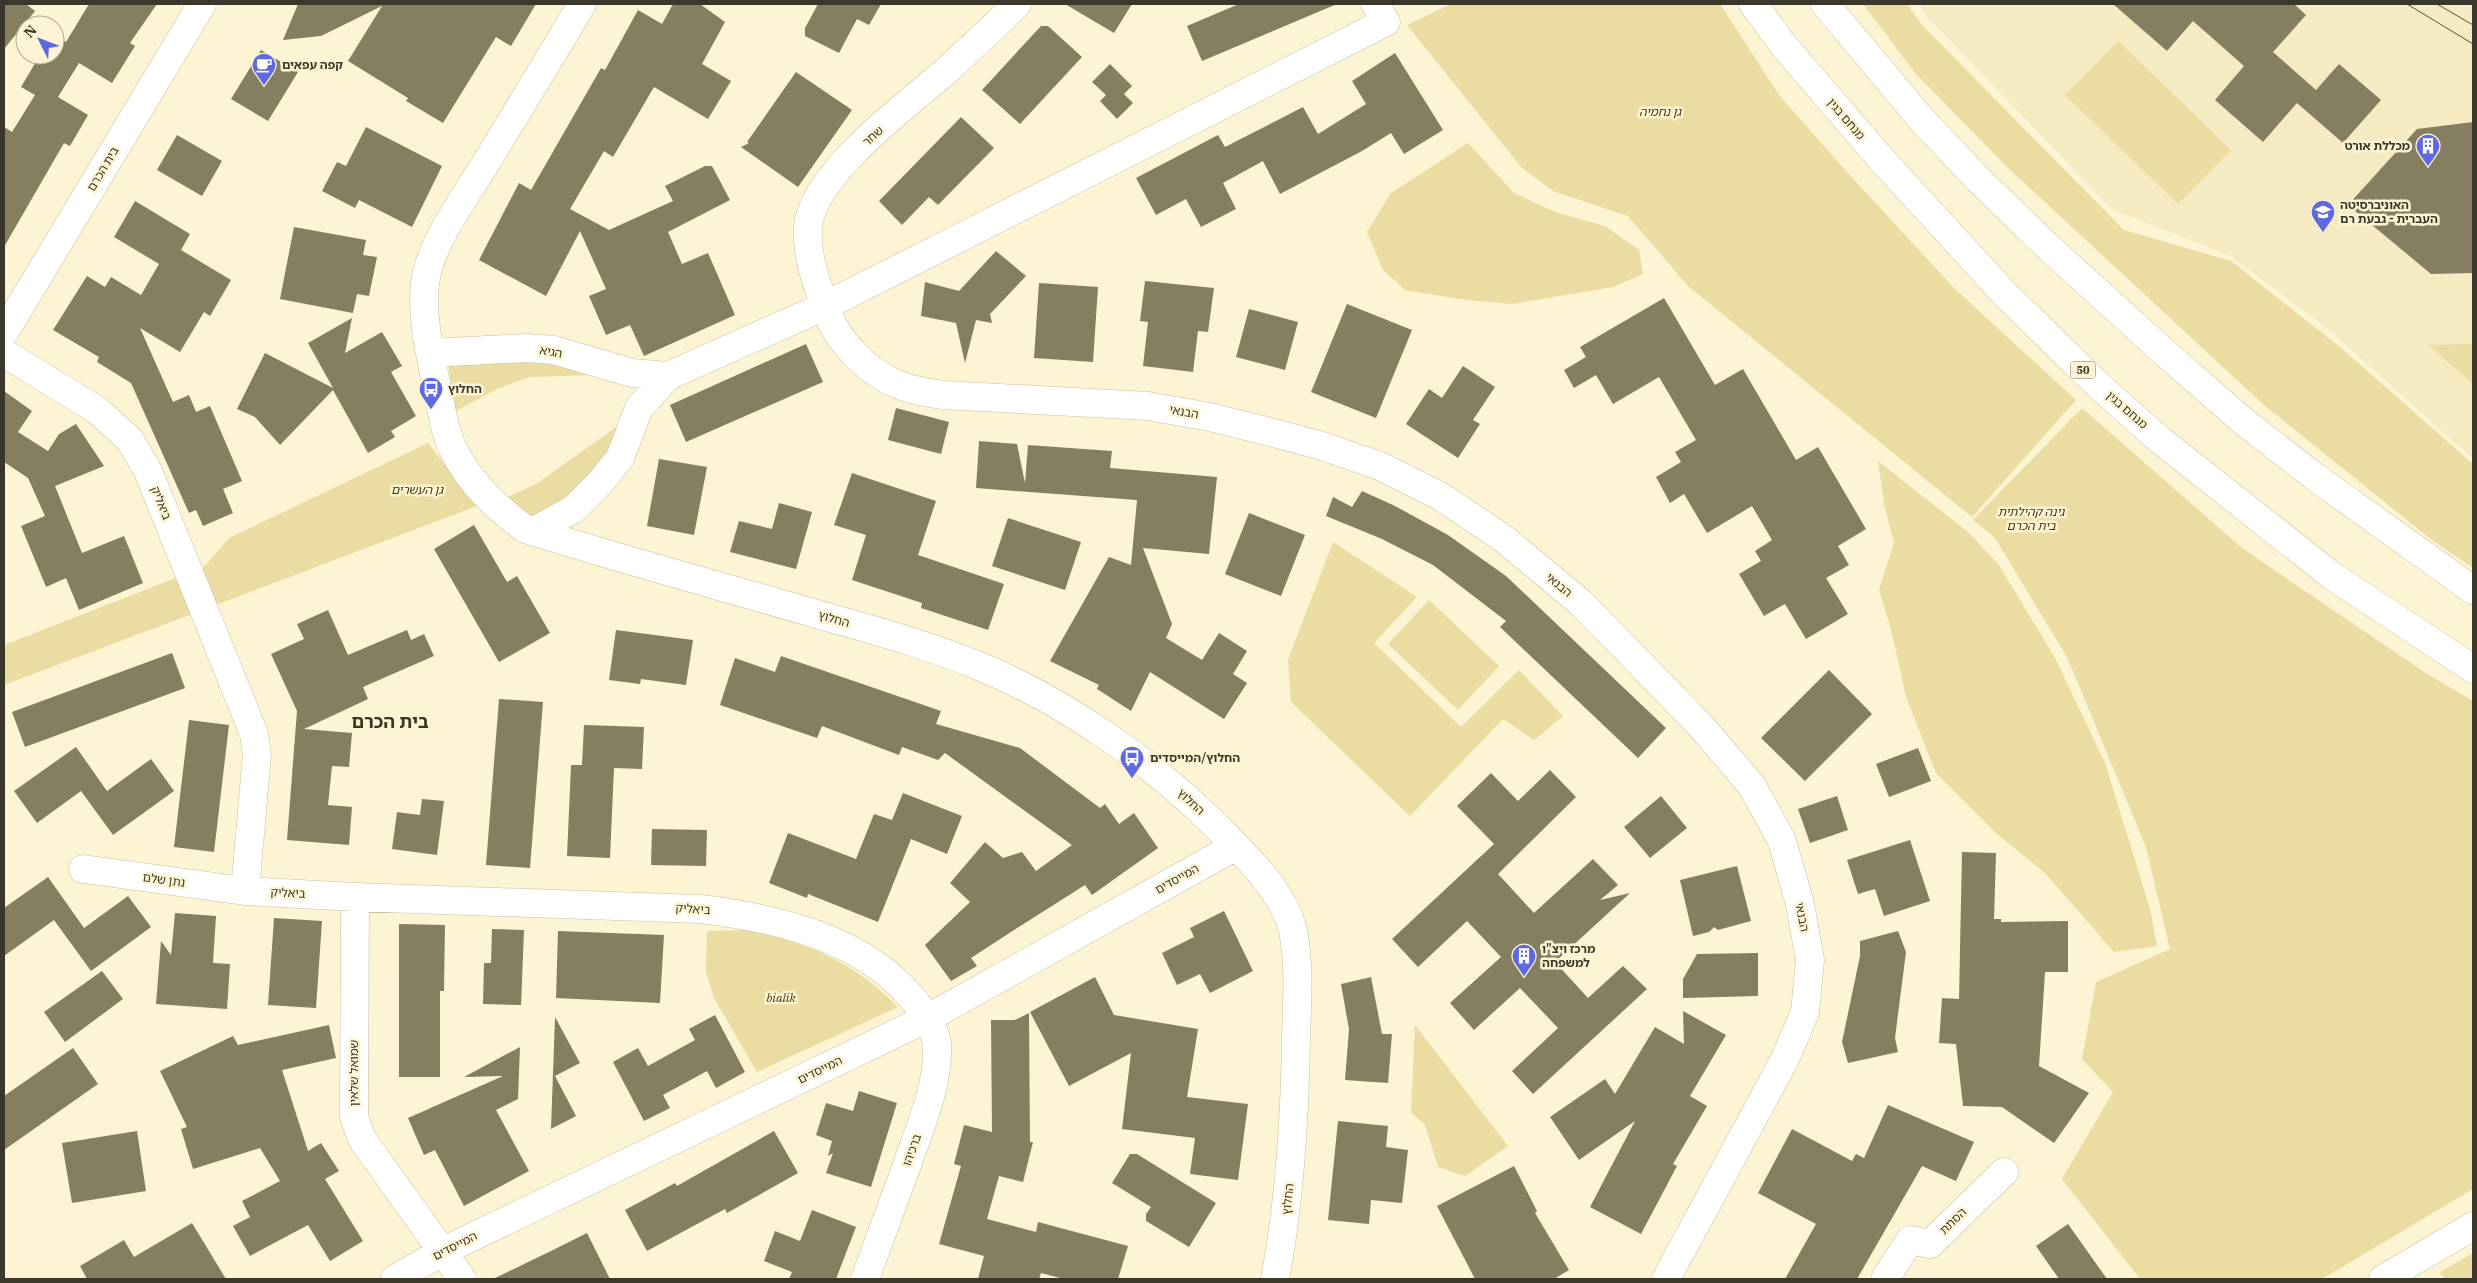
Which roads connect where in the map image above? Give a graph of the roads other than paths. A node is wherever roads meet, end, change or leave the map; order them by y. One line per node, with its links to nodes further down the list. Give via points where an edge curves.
1 (202, 4): 8 (main road, בית הכרם)
2 (582, 4): 10 (main road, החלוץ, via 439,242 425,282 424,306)
3 (1017, 4): 7 (main road, שחר, via 854,153 826,185 808,226 810,260)
4 (1375, 4): 7 (main road, via 1386,22)
5 (1753, 4): 14 (main road, מנחם בגין / 50, via 1784,46 1882,160 2004,293 2099,386 2160,440 2331,575)
6 (1825, 4): 13 (main road, via 1916,113 1978,179 2157,346 2243,421 2315,477)
7 (825, 306): 11 (main road); 27 (main road, הבנאי, via 832,324 864,362 898,385 921,392 1148,406 1278,434 1380,466 1440,496 1504,539 1581,604 1700,725 1752,786 1782,841 1800,904 1810,960 1805,1012 1786,1059)
8 (4, 333)
9 (4, 353): 17 (main road, ביאליק, via 97,410 130,440 148,471 254,734 257,754)
10 (431, 353): 11 (main road, הגיא, via 526,348 554,350 617,370); 12 (main road, החלוץ, via 453,451 497,508)
11 (668, 376): 12 (main road, via 639,408 620,458 599,484 574,509)
12 (534, 532): 15 (main road, החלוץ, via 894,636 979,666 1080,719 1182,792)
13 (2473, 590)
14 (2473, 669)
15 (1236, 846): 19 (main road, המייסדים); 26 (main road, החלוץ, via 1273,888 1292,929 1298,980 1295,1128 1285,1227)
16 (83, 869): 17 (main road, נתן שלם)
17 (245, 891): 18 (main road, ביאליק)
18 (355, 897): 19 (main road, ביאליק, via 700,909 742,914 790,925 846,948 884,969 903,986); 22 (main road, שמואל שלאין, via 354,1117 362,1139)
19 (928, 1018): 22 (main road, המייסדים); 25 (main road, ברכיהו, via 937,1042 933,1086)
20 (2004, 1172): 28 (main road, הסתת, via 1930,1244 1910,1240)
21 (2473, 1226): 29 (main road)
22 (443, 1251): 23 (main road, המייסדים); 24 (main road, שמואל שלאין)
23 (395, 1279)
24 (462, 1279)
25 (865, 1279)
26 (1275, 1279)
27 (1666, 1279)
28 (1884, 1279)
29 (2383, 1279)

